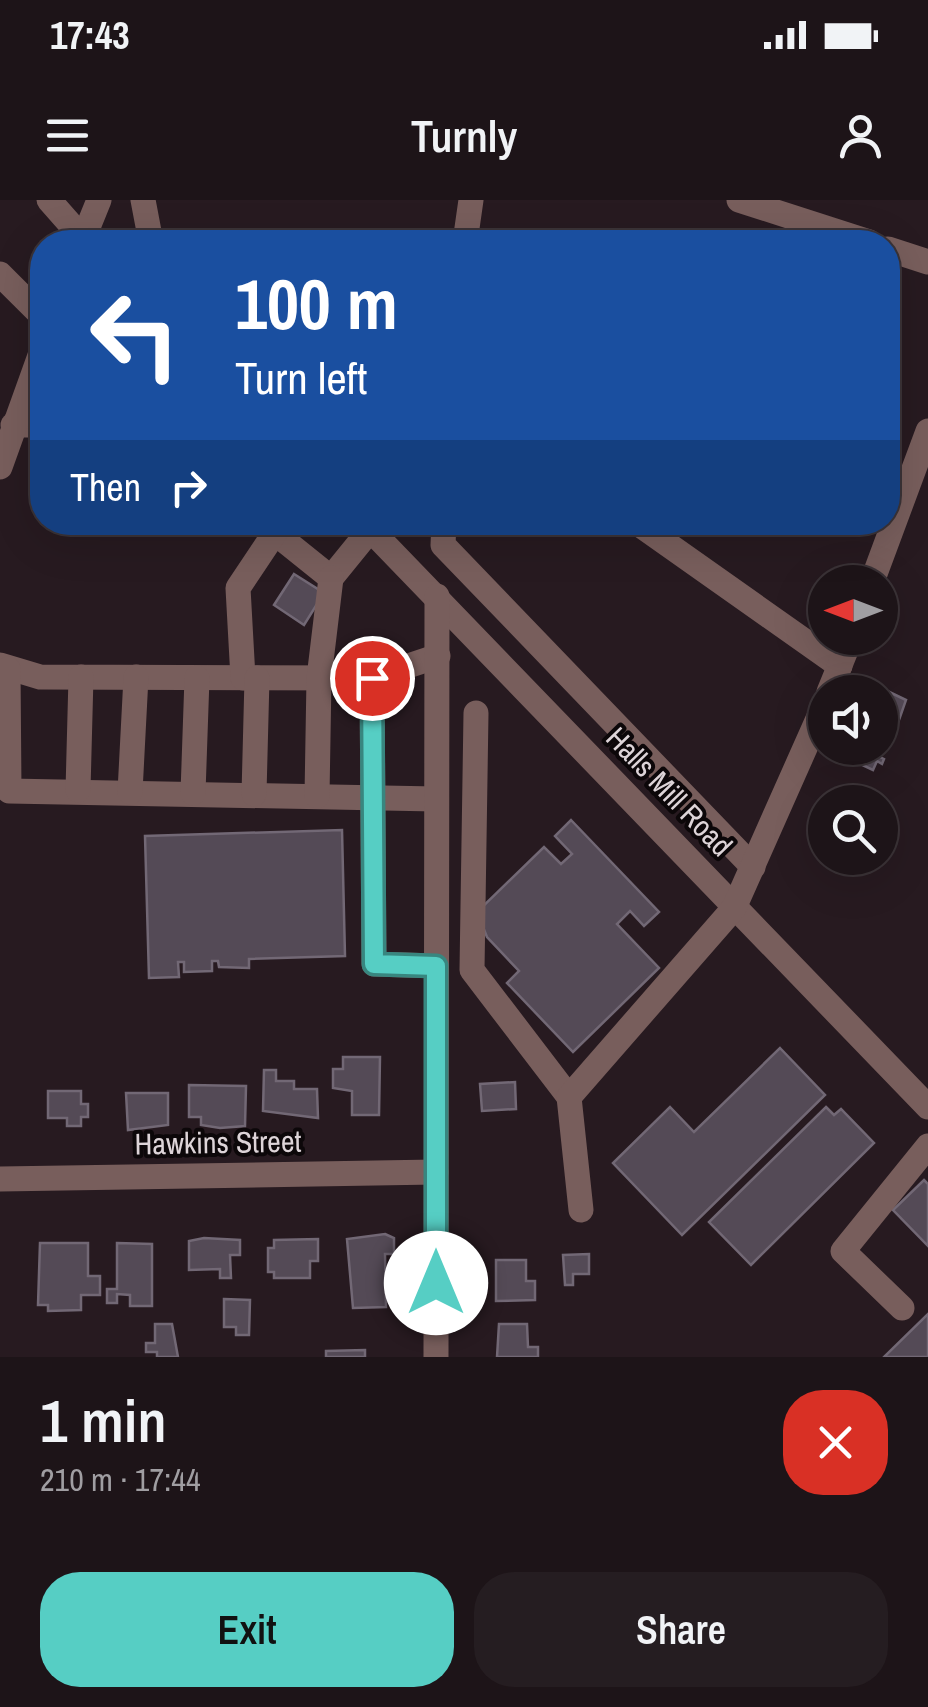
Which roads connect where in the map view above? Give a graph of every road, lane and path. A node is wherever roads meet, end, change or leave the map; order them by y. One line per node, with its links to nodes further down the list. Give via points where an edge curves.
1 (49, 200): 6 (street)
2 (100, 200): 7 (street)
3 (142, 200): 8 (street)
4 (471, 200): 9 (street)
5 (739, 200): 10 (street)
6 (75, 230)
7 (88, 230)
8 (149, 230)
9 (467, 230)
10 (832, 230)
11 (900, 252): 12 (street)
12 (928, 262)
13 (0, 274): 14 (street)
14 (30, 304)
15 (30, 382): 16 (street)
16 (14, 425): 17 (street); 19 (street)
17 (30, 425)
18 (928, 431): 20 (street)
19 (0, 467)
20 (900, 506)
21 (273, 535): 39 (street, via 238,588)
22 (285, 535): 29 (street)
23 (360, 535): 29 (street)
24 (375, 535): 30 (street, Halls Mill Road)
25 (443, 535): 51 (street, via 443,545)
26 (654, 535): 33 (street)
27 (889, 535): 28 (street)
28 (878, 565)
29 (330, 578): 40 (street)
30 (437, 596): 32 (street); 52 (street, Halls Mill Road)
31 (844, 655): 33 (street)
32 (438, 656): 41 (street); 50 (street)
33 (840, 666): 35 (street)
34 (4, 667): 36 (street, via 40,677); 44 (street, via 10,791)
35 (836, 675)
36 (81, 677): 37 (street); 44 (street)
37 (136, 677): 38 (street); 45 (street)
38 (197, 678): 39 (street); 46 (street)
39 (250, 678): 40 (street); 47 (street)
40 (319, 678): 41 (street); 48 (street)
41 (372, 678): 49 (street)
42 (476, 713): 54 (street, via 472,970)
43 (808, 742): 51 (street)
44 (78, 790): 45 (street)
45 (130, 792): 46 (street)
46 (193, 793): 47 (street)
47 (254, 794): 48 (street)
48 (317, 796): 49 (street)
49 (370, 797): 50 (street); 53 (street, via 374,964)
50 (436, 799): 53 (street)
51 (753, 868): 52 (street)
52 (734, 908): 54 (street); 55 (street, Halls Mill Road)
53 (436, 966): 57 (street)
54 (569, 1098): 59 (street)
55 (928, 1106)
56 (928, 1146): 60 (street, via 843,1251)
57 (436, 1172): 58 (street, Hawkins Street); 61 (street)
58 (0, 1179)
59 (582, 1210)
60 (902, 1308)
61 (436, 1357)

